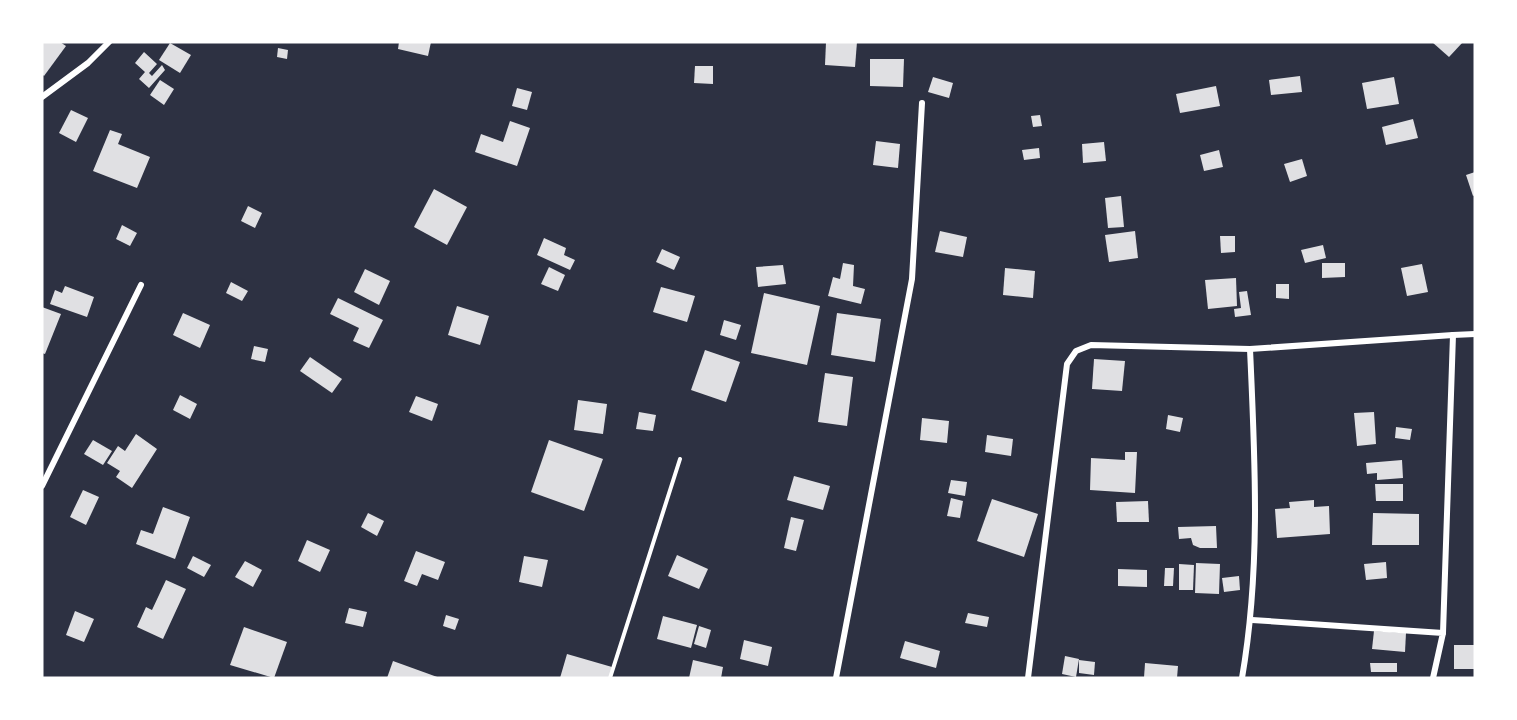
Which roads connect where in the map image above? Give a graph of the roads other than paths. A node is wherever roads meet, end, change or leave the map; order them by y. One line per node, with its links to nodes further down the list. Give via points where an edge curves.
1 (109, 42): 2 (street)
2 (42, 97)
3 (922, 103): 11 (street, via 912,279)
4 (141, 285): 8 (street)
5 (1475, 334): 6 (street)
6 (1453, 335): 7 (street); 10 (street)
7 (1250, 349): 9 (street, via 1257,499); 12 (street, via 1091,345 1076,351 1067,364)
8 (42, 486)
9 (1252, 620): 10 (street); 13 (street)
10 (1443, 633): 14 (street)
11 (836, 678)
12 (1028, 678)
13 (1242, 678)
14 (1433, 678)

